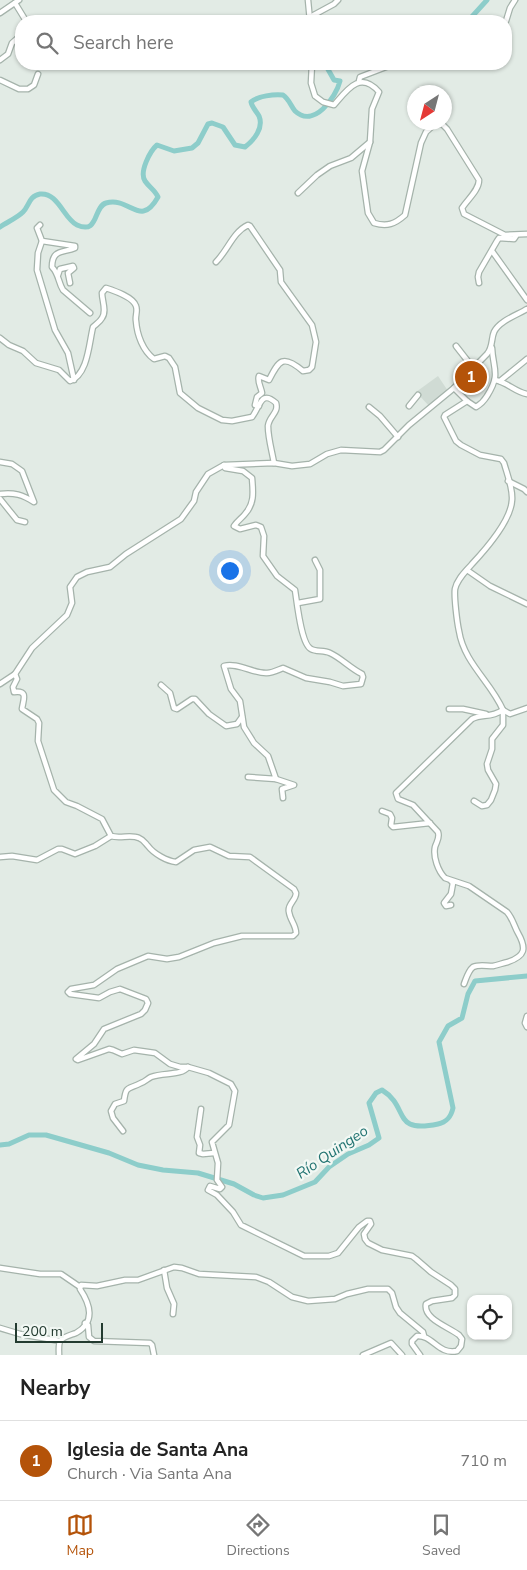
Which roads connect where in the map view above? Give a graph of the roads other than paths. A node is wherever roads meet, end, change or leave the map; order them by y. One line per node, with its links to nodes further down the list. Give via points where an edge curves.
1 (308, 0): 7 (street)
2 (338, 0): 8 (street)
3 (515, 0): 9 (street)
4 (17, 2): 5 (street); 6 (street)
5 (0, 13)
6 (23, 15)
7 (310, 15)
8 (316, 15)
9 (508, 15)
10 (15, 40): 11 (street, via 8,54)
11 (0, 60)
12 (312, 70): 16 (street, via 315,96 327,104 334,105 350,86)
13 (378, 70): 16 (street, via 360,77)
14 (38, 74): 15 (street, via 34,85 28,89 18,89)
15 (0, 80)
16 (359, 81): 17 (street, via 374,85 380,92 372,109)
17 (370, 142): 18 (street, via 351,158 317,175); 21 (street, via 362,171 368,213 374,223 383,226 396,223 405,215 420,143 435,124 442,124 479,183 462,208 464,214 505,236)
18 (298, 193)
19 (40, 225): 22 (street, via 37,228)
20 (527, 234): 21 (street)
21 (516, 236): 23 (street, via 514,239 499,238)
22 (42, 241): 25 (street, via 75,246 53,258 52,267); 36 (street, via 37,270 55,330 68,354)
23 (492, 251): 27 (street, via 479,272); 28 (street)
24 (216, 262): 42 (street, via 240,229 250,226 280,270 282,282 312,325 316,342 312,367 303,371 285,361 273,369 269,380 259,376 262,393 255,404)
25 (58, 275): 26 (street, via 60,269 73,266 68,273); 30 (street, via 63,290)
26 (70, 283)
27 (479, 283)
28 (527, 300)
29 (527, 309): 32 (street, via 496,329)
30 (90, 313)
31 (0, 338): 36 (street, via 36,363 56,368 70,381)
32 (492, 344): 35 (street); 37 (street)
33 (456, 346): 35 (street)
34 (527, 359): 37 (street)
35 (474, 369): 38 (street)
36 (74, 380): 42 (street, via 87,364 93,327 104,316 102,293 106,288 133,300 135,321 146,352 154,359 169,358 180,393 198,408 222,420 232,421 252,417)
37 (497, 381): 39 (street); 41 (street, via 478,407)
38 (454, 388): 41 (street); 45 (street)
39 (527, 394)
40 (418, 395): 43 (street)
41 (467, 401): 49 (street, via 444,418 461,445 480,455 501,459)
42 (259, 406): 47 (street, via 267,398 277,407 268,426)
43 (409, 406)
44 (369, 407): 45 (street)
45 (398, 437): 47 (street, via 380,452 341,450 310,464)
46 (0, 462): 51 (street, via 12,464 22,471 34,502 12,492)
47 (274, 463): 48 (street)
48 (224, 465): 56 (street, via 225,468 243,471 252,478 252,503 234,526 240,529 261,527 263,556 277,576 295,590); 58 (street, via 205,476 194,501 181,519 110,568 77,577 70,587 72,603 67,615 32,648)
49 (508, 481): 50 (street); 55 (street, via 512,498 508,511 492,542)
50 (527, 492)
51 (0, 494)
52 (0, 499): 53 (street, via 17,520)
53 (25, 522)
54 (315, 560): 56 (street, via 320,570 320,599)
55 (467, 570): 57 (street, via 490,586); 63 (street, via 455,589 460,638 465,653)
56 (298, 603): 64 (street, via 303,636 308,646 332,654 362,674 363,681 343,686 306,678 283,668 268,673 226,665 231,690 240,701)
57 (527, 604)
58 (15, 674): 59 (street); 72 (street, via 14,692 24,694 22,709 39,723 38,741 54,790 59,798 102,819)
59 (0, 684)
60 (161, 685): 64 (street, via 170,693 174,708 196,699 226,726 237,724)
61 (527, 708): 63 (street, via 510,714)
62 (449, 709): 65 (street)
63 (502, 710): 65 (street); 69 (street, via 503,726 492,740 487,764 496,784 495,790 488,804 482,806)
64 (243, 716): 67 (street, via 244,728 268,756)
65 (492, 716): 71 (street, via 472,719 397,791 398,799 413,805)
66 (248, 777): 67 (street)
67 (276, 779): 68 (street, via 294,785 282,789)
68 (283, 798)
69 (474, 801)
70 (382, 811): 71 (street, via 390,814 393,827)
71 (430, 823): 74 (street, via 439,835 435,858 442,875)
72 (111, 836): 73 (street, via 75,854 58,849 37,860); 79 (street, via 136,837 154,852 176,862 194,850 210,847 229,856 250,857 296,893 288,912 296,929 293,936 242,936 179,957 148,956 116,969 94,985 69,990 70,994 98,998 120,989 146,999 148,1003 141,1014 104,1029 94,1044 76,1060 110,1050 122,1054 134,1050 155,1053 170,1064)
73 (0, 857)
74 (450, 880): 75 (street, via 453,890 444,903); 76 (street, via 469,886 507,912 524,947 519,957 513,960 494,966 474,967)
75 (451, 905)
76 (464, 984)
77 (527, 1016): 78 (street)
78 (527, 1026)
79 (188, 1066): 81 (street, via 181,1072 150,1078 127,1088 124,1101 115,1104 111,1111); 82 (street, via 216,1076 234,1088 229,1126 212,1142)
80 (201, 1109): 82 (street, via 197,1137 199,1152)
81 (123, 1131)
82 (214, 1153): 89 (street, via 218,1163 217,1180 222,1186 221,1189 211,1186 208,1190 217,1195 241,1225 304,1256 329,1256 338,1253 359,1227 370,1221 364,1234 368,1243 382,1250 412,1256 452,1285 455,1289 452,1298 429,1302 425,1308 429,1316 459,1335 462,1343 459,1350 443,1350)
83 (0, 1268): 85 (street, via 61,1274)
84 (164, 1270): 85 (street, via 138,1280); 86 (street, via 174,1304); 89 (street, via 174,1267 199,1274 254,1276 292,1297 308,1301 335,1299 368,1289 388,1289 400,1313)
85 (80, 1287): 87 (street, via 90,1307)
86 (173, 1314)
87 (85, 1323): 90 (street); 92 (street, via 89,1337 94,1341 148,1343 152,1345)
88 (0, 1328): 90 (street)
89 (424, 1336): 95 (street, via 412,1340)
90 (60, 1342): 91 (street)
91 (59, 1355)
92 (154, 1355)
93 (363, 1355): 94 (street, via 391,1343)
94 (402, 1355)
95 (420, 1355)

